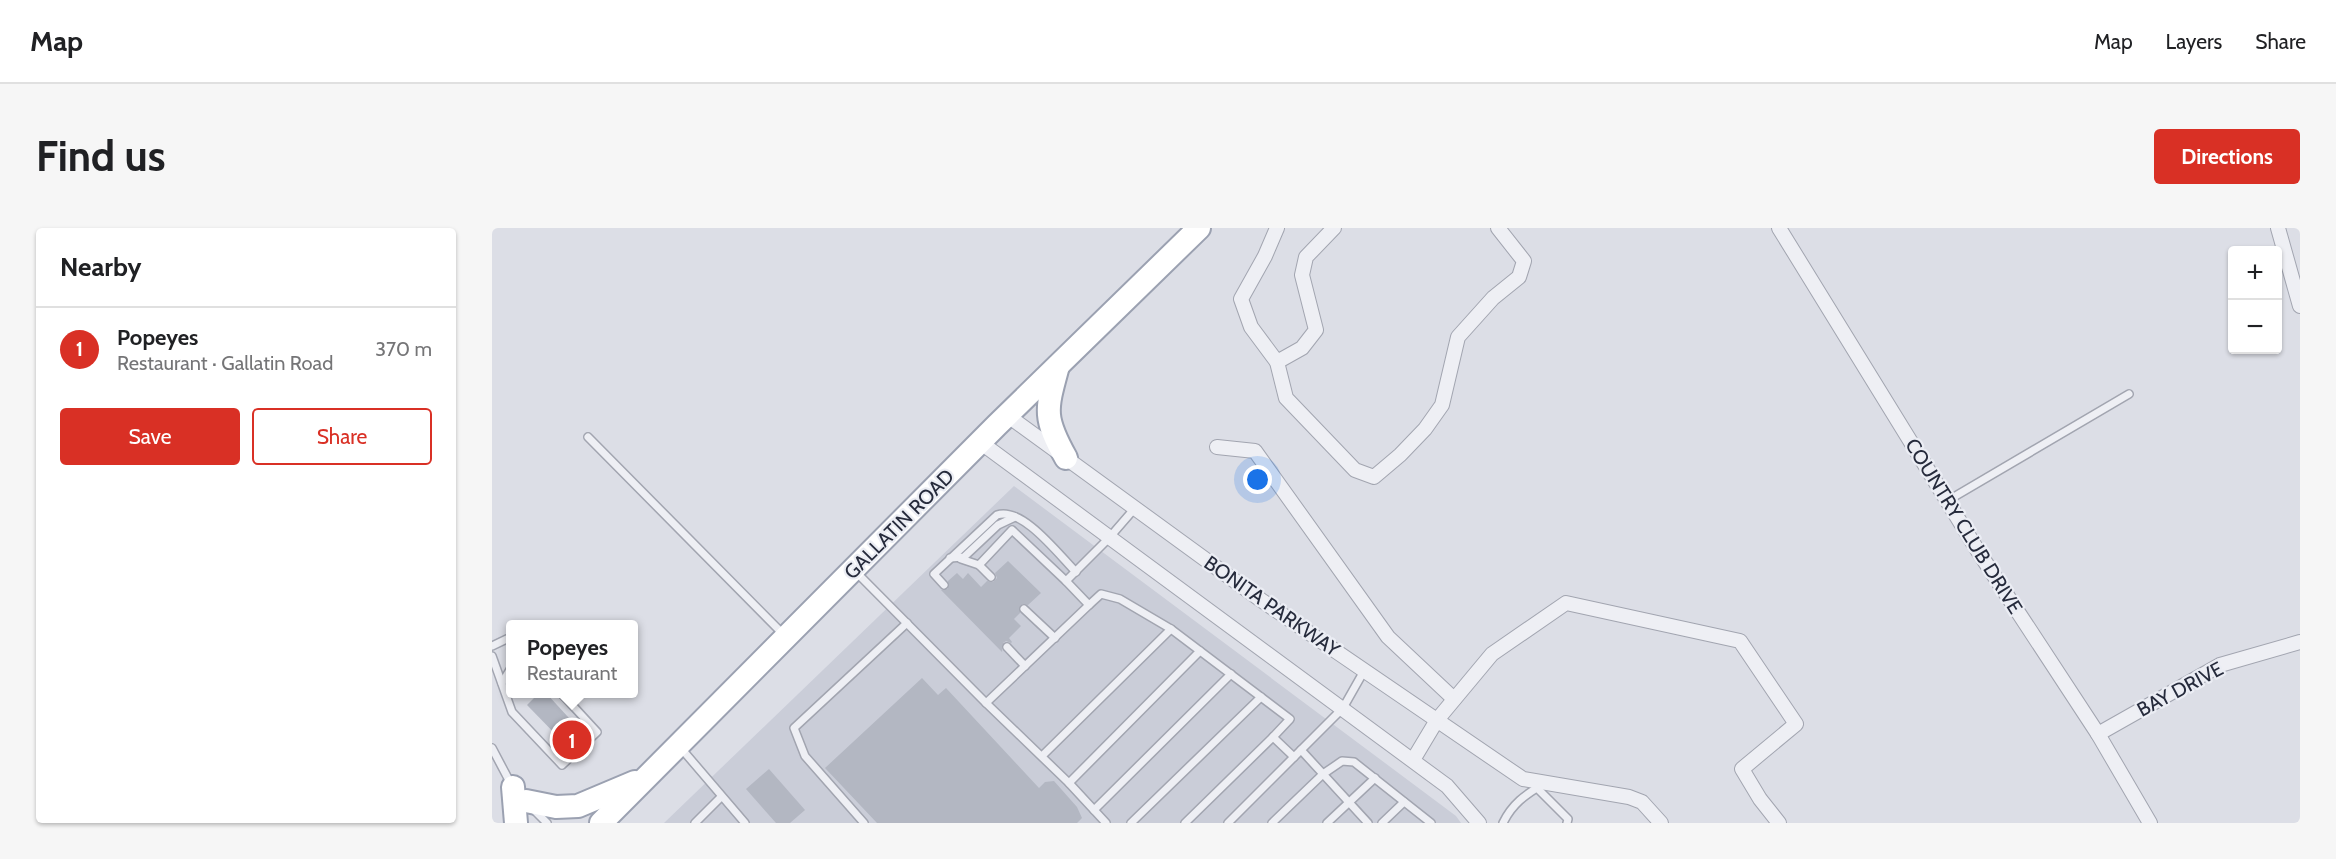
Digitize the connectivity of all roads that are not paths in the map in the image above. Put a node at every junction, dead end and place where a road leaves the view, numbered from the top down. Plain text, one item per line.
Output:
1 (1199, 228) edge
2 (1277, 228) edge
3 (1335, 228) edge
4 (1498, 228) edge
5 (1779, 228) edge
6 (2278, 228) edge
7 (2300, 306) edge
8 (1277, 362) junction
9 (1058, 366) junction
10 (2129, 394) dead end
11 (1007, 415) junction
12 (588, 437) dead end
13 (980, 442) junction
14 (1217, 447) dead end
15 (1066, 458) junction
16 (1947, 501) junction
17 (1135, 508) junction
18 (1015, 517) junction
19 (1109, 538) junction
20 (950, 558) junction
21 (960, 559) junction
22 (979, 565) junction
23 (853, 569) junction
24 (1076, 572) junction
25 (992, 577) dead end
26 (1066, 581) junction
27 (944, 585) dead end
28 (1089, 605) junction
29 (1024, 609) dead end
30 (907, 623) junction
31 (1171, 629) junction
32 (786, 637) junction
33 (1054, 638) junction
34 (506, 639) edge
35 (2300, 642) edge
36 (492, 646) edge
37 (1007, 647) dead end
38 (1200, 651) junction
39 (492, 656) edge
40 (1025, 666) junction
41 (1364, 671) junction
42 (1231, 674) junction
43 (506, 676) edge
44 (502, 683) junction
45 (506, 695) edge
46 (1261, 697) junction
47 (507, 698) edge
48 (566, 698) edge
49 (1454, 699) junction
50 (986, 703) junction
51 (1343, 708) junction
52 (1437, 720) junction
53 (2098, 734) junction
54 (1273, 737) junction
55 (678, 746) junction
56 (492, 748) edge
57 (1301, 750) junction
58 (1042, 756) junction
59 (1294, 757) junction
60 (1413, 760) junction
61 (1323, 774) junction
62 (648, 776) junction
63 (1375, 778) junction
64 (1069, 783) junction
65 (1541, 785) junction
66 (520, 794) junction
67 (721, 797) junction
68 (1349, 802) junction
69 (1404, 802) junction
70 (1094, 810) junction
71 (516, 823) edge
72 (547, 823) edge
73 (601, 823) edge
74 (695, 823) edge
75 (745, 823) edge
76 (864, 823) edge
77 (1106, 823) edge
78 (1131, 823) edge
79 (1185, 823) edge
80 (1228, 823) edge
81 (1272, 823) edge
82 (1328, 823) edge
83 (1368, 823) edge
84 (1382, 823) edge
85 (1431, 823) edge
86 (1479, 823) edge
87 (1503, 823) edge
88 (1568, 823) edge
89 (1660, 823) edge
90 (1779, 823) edge
91 (2150, 823) edge

1 - 9 main road, GALLATIN ROAD
2 - 8 street
3 - 8 street
4 - 8 street
5 - 16 street, COUNTRY CLUB DRIVE
6 - 7 street
9 - 11 main road, GALLATIN ROAD
9 - 15 main road
10 - 16 lane
11 - 13 main road, GALLATIN ROAD
11 - 15 street, BONITA PARKWAY
12 - 32 lane
13 - 19 street, BONITA PARKWAY
13 - 23 main road, GALLATIN ROAD
14 - 49 street
15 - 17 street, BONITA PARKWAY
16 - 53 street, COUNTRY CLUB DRIVE
17 - 19 lane
17 - 41 street, BONITA PARKWAY
18 - 20 lane
18 - 21 lane
18 - 24 lane
19 - 24 lane
19 - 51 street, BONITA PARKWAY
20 - 21 lane
20 - 27 lane
21 - 22 lane
22 - 25 lane
22 - 26 lane
23 - 30 lane
23 - 32 main road, GALLATIN ROAD
24 - 26 lane
26 - 28 lane
28 - 31 lane
28 - 33 lane
29 - 33 lane
30 - 50 lane
30 - 76 lane
31 - 38 lane
31 - 58 lane
32 - 55 main road, GALLATIN ROAD
33 - 40 lane
34 - 36 lane
35 - 53 street, BAY DRIVE
37 - 40 lane
38 - 42 lane
38 - 64 lane
39 - 44 lane
40 - 50 lane
41 - 51 lane
41 - 52 street, BONITA PARKWAY
42 - 46 lane
42 - 70 lane
43 - 44 lane
44 - 45 lane
46 - 54 lane
46 - 78 lane
47 - 48 lane
49 - 52 street
49 - 90 street
50 - 58 lane
51 - 57 lane
51 - 60 street, BONITA PARKWAY
52 - 60 street
52 - 65 street, BONITA PARKWAY
53 - 91 street, COUNTRY CLUB DRIVE
54 - 59 lane
54 - 79 lane
55 - 62 main road, GALLATIN ROAD
55 - 67 lane
56 - 66 lane
57 - 59 lane
57 - 61 lane
58 - 64 lane
59 - 80 lane
60 - 86 street, BONITA PARKWAY
61 - 63 lane
61 - 68 lane
61 - 81 lane
62 - 66 main road
62 - 73 main road, GALLATIN ROAD
63 - 68 lane
63 - 69 lane
64 - 70 lane
65 - 87 lane
65 - 88 lane
65 - 89 street, BONITA PARKWAY
66 - 71 main road
66 - 72 lane
67 - 74 lane
67 - 75 lane
68 - 82 lane
68 - 83 lane
69 - 84 lane
69 - 85 lane
70 - 77 lane

